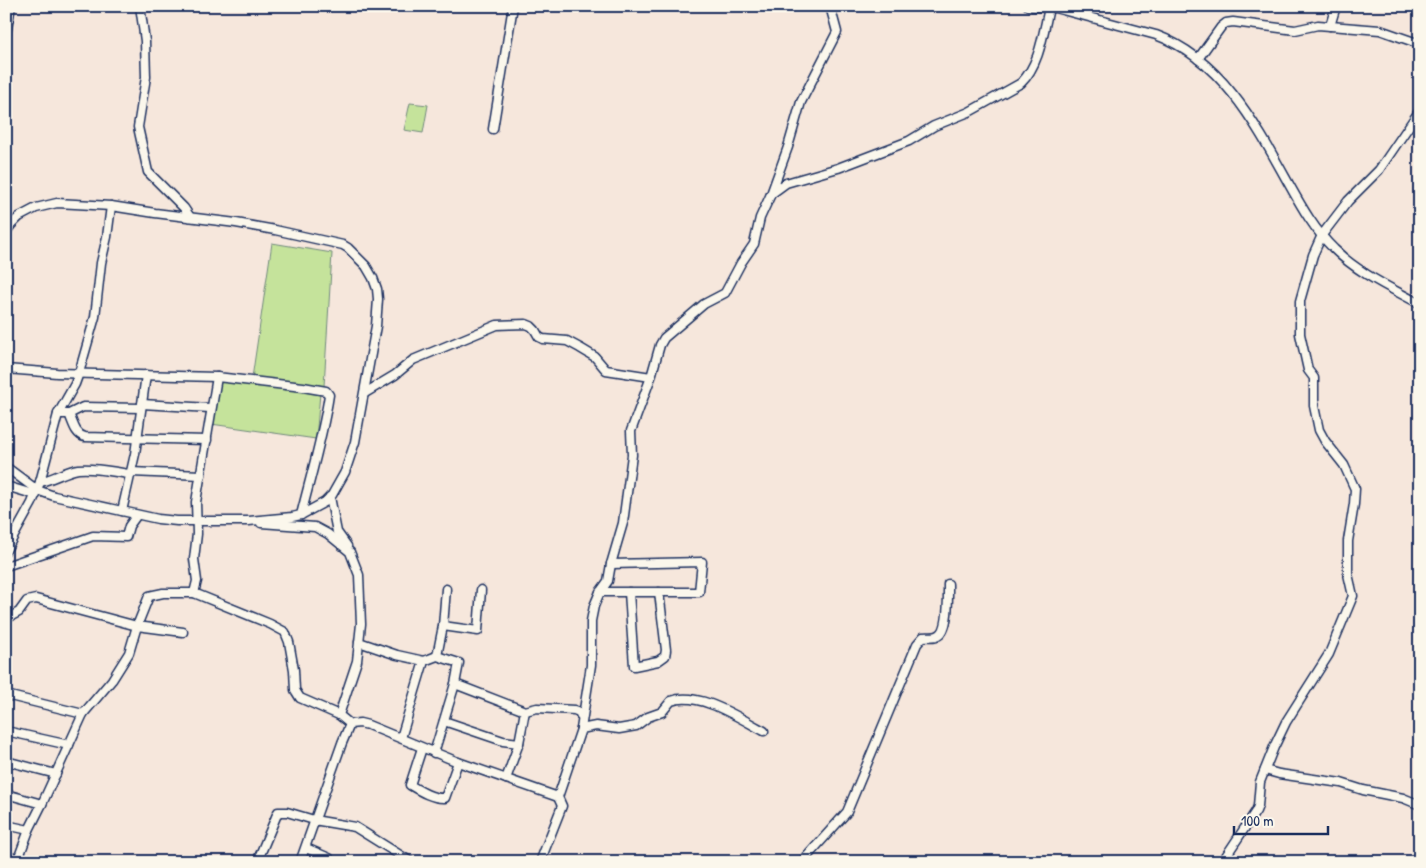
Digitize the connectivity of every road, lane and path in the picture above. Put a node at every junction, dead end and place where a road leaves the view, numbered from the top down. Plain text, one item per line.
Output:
1 (11, 6) edge
2 (140, 6) edge
3 (513, 6) edge
4 (830, 6) edge
5 (1028, 6) edge
6 (1336, 6) edge
7 (1053, 7) edge
8 (1330, 26) junction
9 (6, 34) edge
10 (1420, 44) edge
11 (1198, 59) junction
12 (1420, 110) edge
13 (493, 128) dead end
14 (771, 194) junction
15 (111, 206) junction
16 (190, 217) junction
17 (8, 228) edge
18 (1322, 235) junction
19 (1420, 304) edge
20 (6, 369) edge
21 (80, 373) junction
22 (146, 376) junction
23 (217, 377) junction
24 (651, 378) junction
25 (365, 393) junction
26 (142, 406) junction
27 (210, 408) junction
28 (58, 414) junction
29 (69, 414) junction
30 (137, 439) junction
31 (208, 440) junction
32 (6, 467) edge
33 (130, 473) junction
34 (201, 475) junction
35 (40, 482) junction
36 (6, 486) edge
37 (37, 492) junction
38 (330, 497) junction
39 (122, 511) junction
40 (137, 514) junction
41 (301, 515) junction
42 (196, 520) junction
43 (249, 521) junction
44 (6, 550) edge
45 (350, 552) junction
46 (611, 564) junction
47 (6, 566) edge
48 (948, 584) dead end
49 (446, 589) dead end
50 (481, 590) dead end
51 (600, 592) junction
52 (629, 592) junction
53 (659, 592) junction
54 (194, 593) junction
55 (6, 619) edge
56 (137, 626) junction
57 (443, 626) junction
58 (183, 632) dead end
59 (359, 642) junction
60 (437, 656) junction
61 (424, 661) junction
62 (455, 684) junction
63 (6, 695) edge
64 (525, 711) junction
65 (83, 714) junction
66 (339, 715) junction
67 (582, 718) junction
68 (444, 721) junction
69 (350, 724) junction
70 (581, 730) junction
71 (6, 731) edge
72 (764, 731) dead end
73 (401, 738) junction
74 (519, 744) junction
75 (68, 745) junction
76 (422, 748) junction
77 (434, 753) junction
78 (6, 761) edge
79 (458, 762) junction
80 (1265, 770) junction
81 (56, 774) junction
82 (506, 779) junction
83 (6, 794) edge
84 (558, 797) junction
85 (42, 804) junction
86 (1420, 805) edge
87 (314, 820) junction
88 (6, 825) edge
89 (29, 830) junction
90 (306, 848) junction
91 (6, 856) edge
92 (18, 860) edge
93 (257, 862) edge
94 (300, 862) edge
95 (328, 862) edge
96 (411, 862) edge
97 (540, 862) edge
98 (802, 862) edge
99 (1222, 862) edge

1 - 9 street
2 - 16 street
3 - 13 street
4 - 14 street
5 - 7 street
6 - 8 street
7 - 11 street
7 - 14 street
8 - 10 street
8 - 11 street
11 - 18 street
12 - 18 street
14 - 24 street
15 - 16 street
15 - 17 street
15 - 21 street
16 - 25 street
18 - 19 street
18 - 80 street
20 - 21 street
21 - 22 street
21 - 28 street
22 - 23 street
22 - 26 street
23 - 27 street
23 - 41 street
24 - 25 street
24 - 46 street
25 - 38 street
26 - 27 street
26 - 29 street
26 - 30 street
27 - 31 street
28 - 29 street
28 - 35 street
29 - 30 street
30 - 31 street
30 - 33 street
31 - 34 street
32 - 37 street
33 - 34 street
33 - 35 street
33 - 39 street
34 - 42 street
35 - 37 street
36 - 37 street
37 - 39 street
37 - 44 street
38 - 41 street
38 - 45 street
39 - 40 street
40 - 42 street
40 - 47 street
41 - 43 street
42 - 43 street
42 - 54 street
43 - 45 street
45 - 59 street
46 - 51 street
46 - 53 street
48 - 98 street
49 - 57 street
50 - 57 street
51 - 52 street
51 - 67 street
52 - 53 street
52 - 53 street
54 - 56 street
54 - 66 street
55 - 56 street
56 - 58 street
56 - 65 street
57 - 60 street
59 - 61 street
59 - 66 street
60 - 61 street
60 - 62 street
61 - 73 street
62 - 64 street
62 - 68 street
63 - 65 street
64 - 67 street
64 - 74 street
65 - 75 street
66 - 69 street
67 - 70 street
68 - 74 street
68 - 77 street
69 - 73 street
69 - 87 street
70 - 72 street
70 - 84 street
71 - 75 street
73 - 76 street
74 - 82 street
75 - 81 street
76 - 77 street
76 - 79 street
77 - 79 street
78 - 81 street
79 - 82 street
80 - 86 street
80 - 99 street
81 - 85 street
82 - 84 street
83 - 85 street
84 - 97 street
85 - 89 street
87 - 90 street
87 - 93 street
87 - 96 street
88 - 89 street
89 - 92 street
90 - 94 street
90 - 95 street
91 - 92 street

